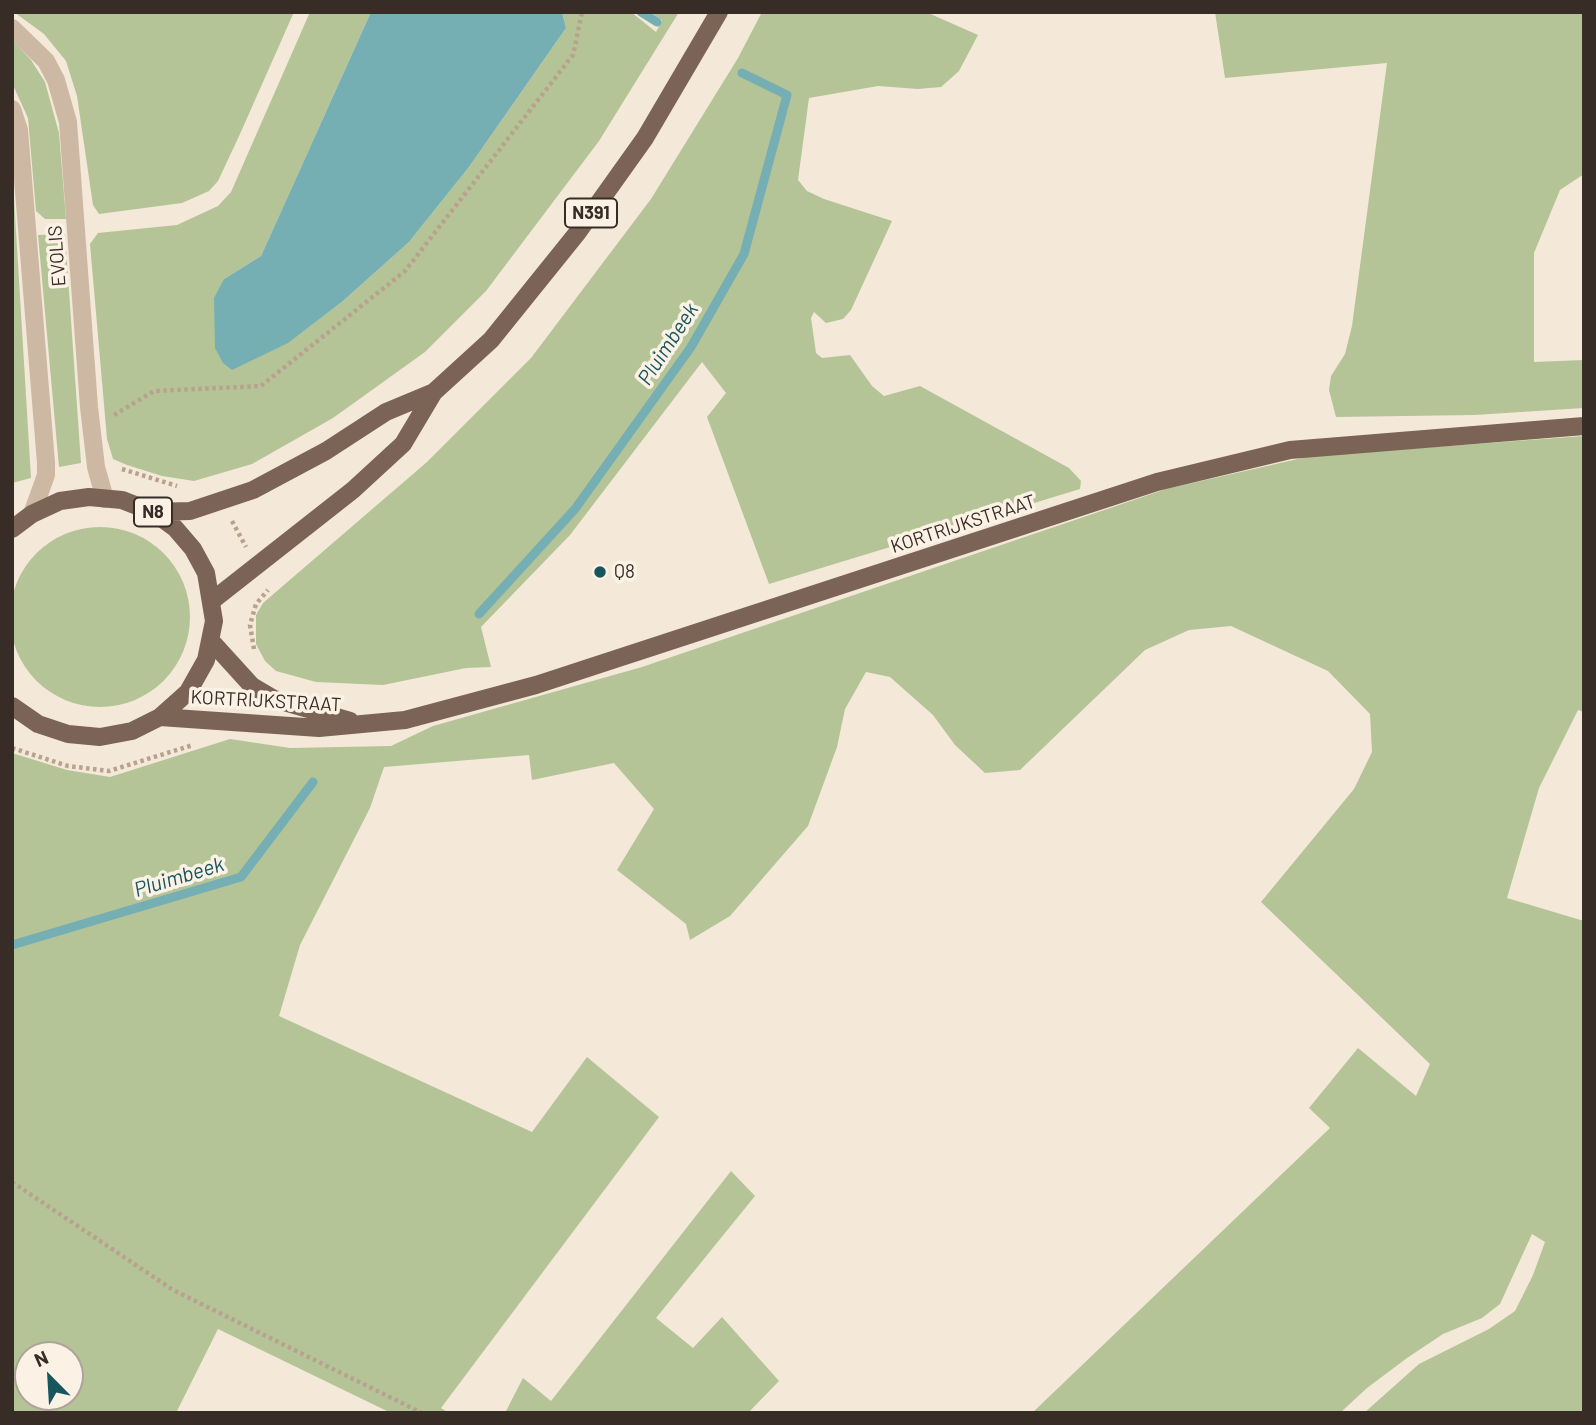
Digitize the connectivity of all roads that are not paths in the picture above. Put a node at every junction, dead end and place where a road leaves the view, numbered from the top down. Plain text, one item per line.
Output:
1 (719, 12) edge
2 (12, 27) edge
3 (12, 109) edge
4 (434, 392) junction
5 (1584, 426) edge
6 (105, 499) junction
7 (153, 512) junction
8 (32, 514) junction
9 (12, 529) edge
10 (213, 600) junction
11 (212, 642) junction
12 (12, 706) edge
13 (160, 717) junction
14 (369, 725) junction

1 - 4 main road, N391
2 - 6 street, EVOLIS
3 - 8 street, EVOLIS
4 - 7 main road, N391
4 - 10 main road, N391
5 - 14 main road, KORTRIJKSTRAAT / N8
6 - 7 main road, N8
6 - 8 main road, N8
7 - 10 main road, N8
8 - 9 main road, N8
10 - 11 main road, N8
11 - 13 main road, N8
11 - 14 main road, KORTRIJKSTRAAT / N8
12 - 13 main road, N8
13 - 14 main road, KORTRIJKSTRAAT / N8

